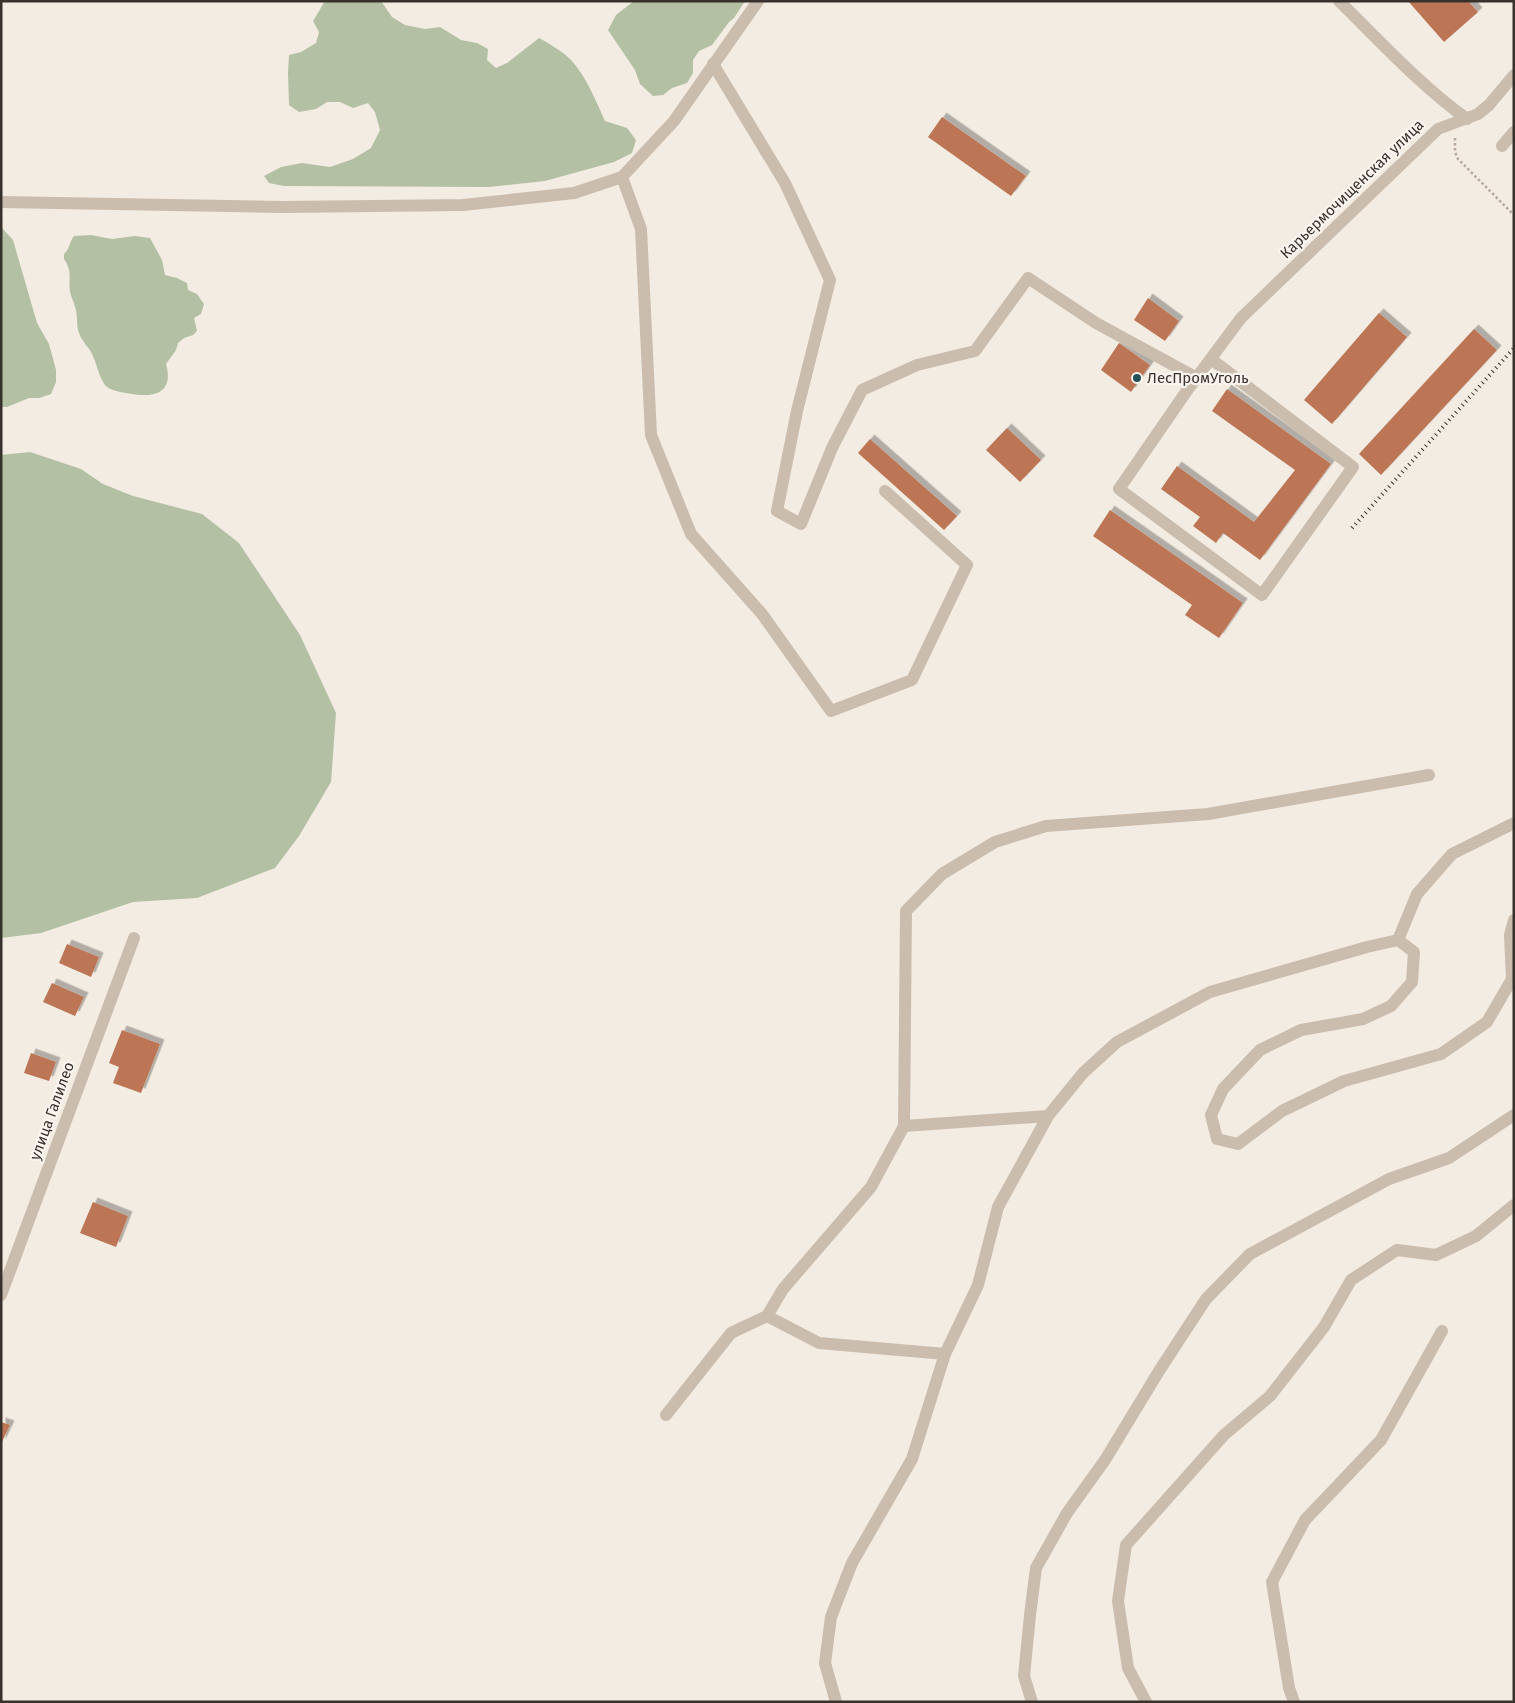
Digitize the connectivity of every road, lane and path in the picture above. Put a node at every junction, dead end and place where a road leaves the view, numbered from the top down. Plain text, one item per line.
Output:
1 (758, 1) edge
2 (1338, 1) edge
3 (713, 64) junction
4 (1514, 76) edge
5 (1467, 119) junction
6 (1514, 132) edge
7 (1502, 146) dead end
8 (622, 177) junction
9 (1, 202) edge
10 (1514, 215) edge
11 (1211, 359) junction
12 (1197, 378) junction
13 (885, 491) dead end
14 (1429, 775) dead end
15 (1514, 823) edge
16 (1514, 920) edge
17 (134, 938) dead end
18 (1398, 940) junction
19 (1514, 1115) edge
20 (1048, 1116) junction
21 (904, 1126) junction
22 (1514, 1205) edge
23 (1, 1295) edge
24 (767, 1316) junction
25 (1442, 1331) dead end
26 (945, 1354) junction
27 (666, 1415) dead end
28 (836, 1702) edge
29 (1032, 1702) edge
30 (1146, 1702) edge
31 (1294, 1702) edge

1 - 3 street
2 - 5 street
3 - 8 street
3 - 12 street
4 - 5 street, Карьермочищенская улица
5 - 10 path
5 - 11 street, Карьермочищенская улица
6 - 7 street
8 - 9 street
8 - 13 street
11 - 12 street, Карьермочищенская улица
11 - 12 street, Карьермочищенская улица
14 - 21 street
15 - 18 street
16 - 18 street
17 - 23 street, улица Галилео
18 - 20 street
19 - 29 street
20 - 21 street
20 - 26 street
21 - 24 street
22 - 30 street
24 - 26 street
24 - 27 street
25 - 31 street
26 - 28 street

